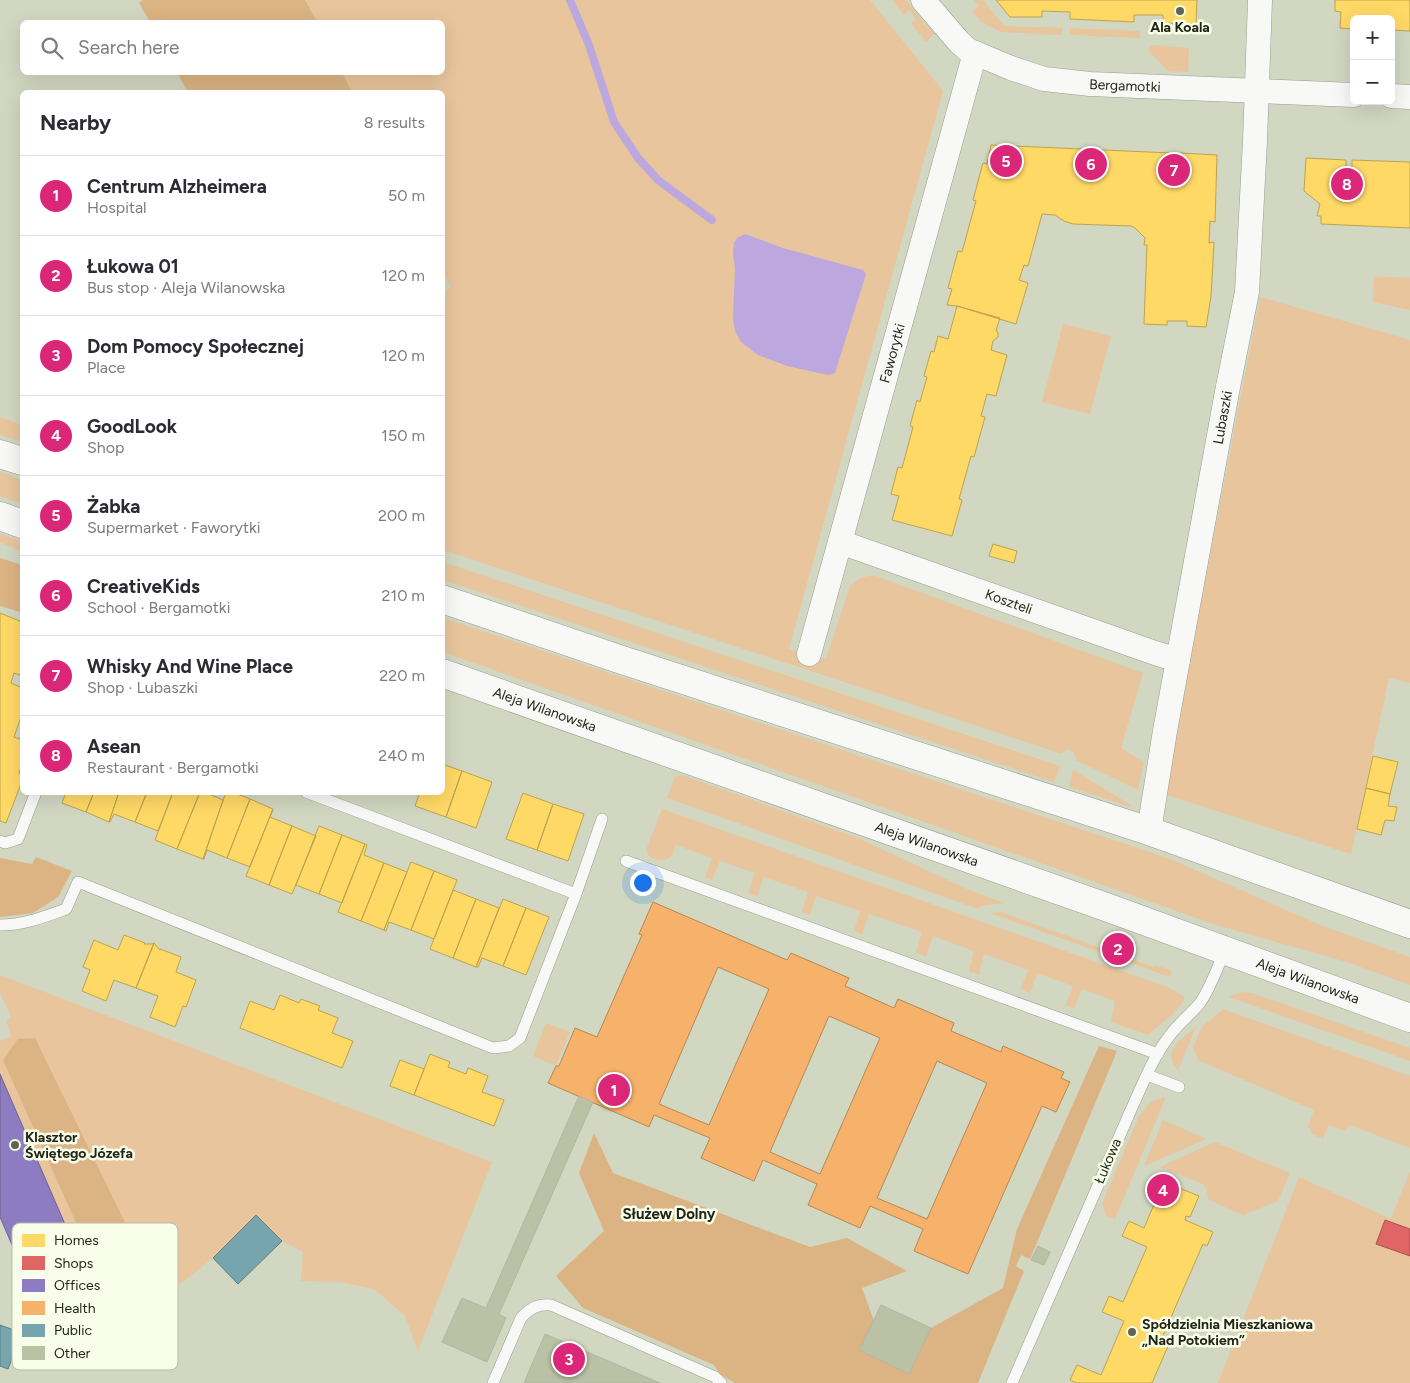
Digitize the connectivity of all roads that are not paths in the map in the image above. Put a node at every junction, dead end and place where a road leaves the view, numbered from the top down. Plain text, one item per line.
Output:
1 (923, 0) edge
2 (1260, 0) edge
3 (975, 53) junction
4 (1257, 91) junction
5 (1350, 95) edge
6 (1395, 96) edge
7 (1410, 97) edge
8 (0, 454) edge
9 (20, 460) edge
10 (0, 516) edge
11 (20, 523) edge
12 (840, 542) junction
13 (445, 599) edge
14 (809, 654) dead end
15 (1178, 660) junction
16 (445, 673) edge
17 (35, 795) edge
18 (314, 795) edge
19 (602, 819) dead end
20 (1149, 831) junction
21 (0, 841) edge
22 (626, 861) dead end
23 (576, 894) junction
24 (1410, 924) edge
25 (0, 925) edge
26 (1225, 951) junction
27 (1410, 1018) edge
28 (1158, 1054) junction
29 (1147, 1075) junction
30 (1179, 1087) dead end
31 (493, 1383) edge
32 (721, 1383) edge
33 (1012, 1383) edge

1 - 3 street, Bergamotki
2 - 4 street, Lubaszki
3 - 4 street, Bergamotki
3 - 12 street, Faworytki
4 - 5 street, Bergamotki
4 - 15 street, Lubaszki
6 - 7 street
8 - 9 main road
10 - 11 main road
12 - 14 street, Faworytki
12 - 15 street, Koszteli
13 - 20 main road
15 - 20 street, Lubaszki
16 - 26 main road, Aleja Wilanowska
17 - 21 lane
18 - 23 lane
19 - 23 lane
20 - 24 main road
22 - 28 lane
23 - 25 lane
26 - 27 main road, Aleja Wilanowska
26 - 28 lane, Łukowa
28 - 29 lane, Łukowa
29 - 30 lane
29 - 33 lane, Łukowa
31 - 32 lane

